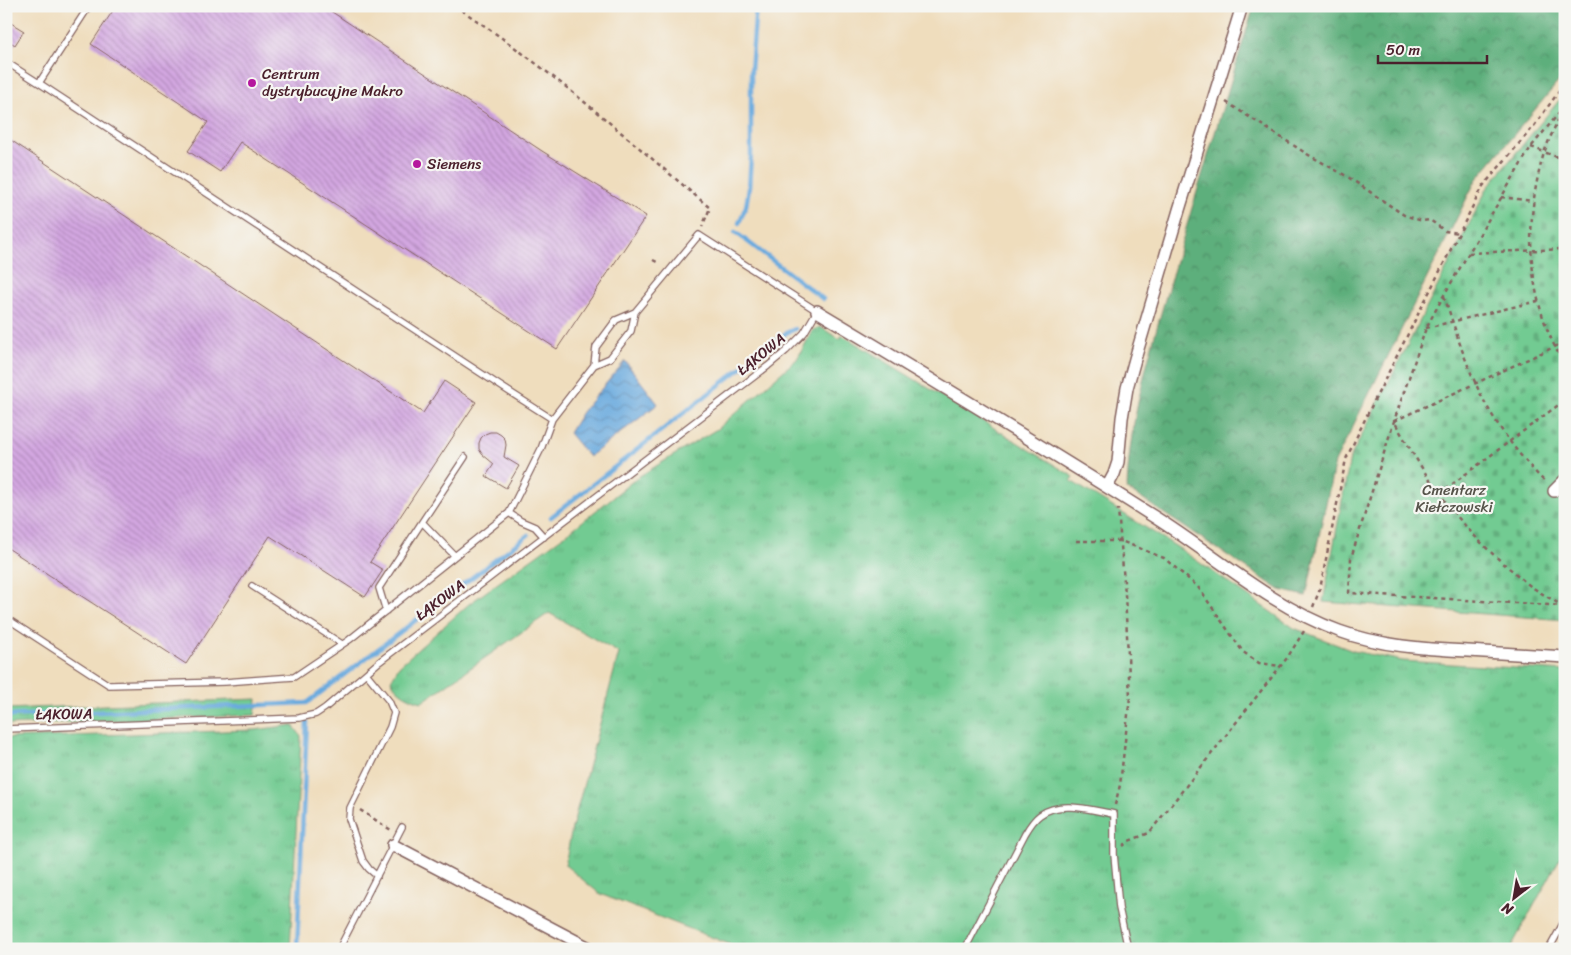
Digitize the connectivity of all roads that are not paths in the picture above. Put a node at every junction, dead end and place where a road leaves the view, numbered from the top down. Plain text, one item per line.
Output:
1 (89, 6) edge
2 (1242, 6) edge
3 (6, 62) edge
4 (39, 83) junction
5 (817, 311) junction
6 (635, 312) junction
7 (594, 365) junction
8 (552, 419) junction
9 (465, 457) dead end
10 (1565, 480) edge
11 (1107, 487) junction
12 (1554, 491) road end
13 (509, 513) junction
14 (422, 522) junction
15 (544, 536) junction
16 (455, 556) junction
17 (252, 586) dead end
18 (386, 611) junction
19 (6, 618) edge
20 (342, 644) junction
21 (1565, 657) edge
22 (366, 673) junction
23 (6, 728) edge
24 (402, 826) dead end
25 (395, 840) junction
26 (377, 876) junction
27 (1565, 920) edge
28 (589, 948) edge
29 (339, 949) edge
30 (964, 949) edge
31 (1128, 949) edge
32 (1549, 949) edge

1 - 4 lane
2 - 11 street
3 - 4 lane
4 - 8 lane
5 - 6 lane
5 - 11 street
5 - 15 lane, ŁĄKOWA
6 - 7 lane
6 - 7 lane
7 - 8 lane
8 - 13 lane
9 - 14 lane
10 - 12 street
11 - 21 street
13 - 15 lane
13 - 16 lane
14 - 16 lane
14 - 18 lane
15 - 22 lane, ŁĄKOWA
16 - 18 lane
17 - 20 lane
18 - 20 lane
19 - 20 lane
22 - 23 lane, ŁĄKOWA
22 - 26 lane
24 - 25 lane
25 - 26 lane
25 - 28 street
26 - 29 lane
27 - 32 lane
30 - 31 lane

